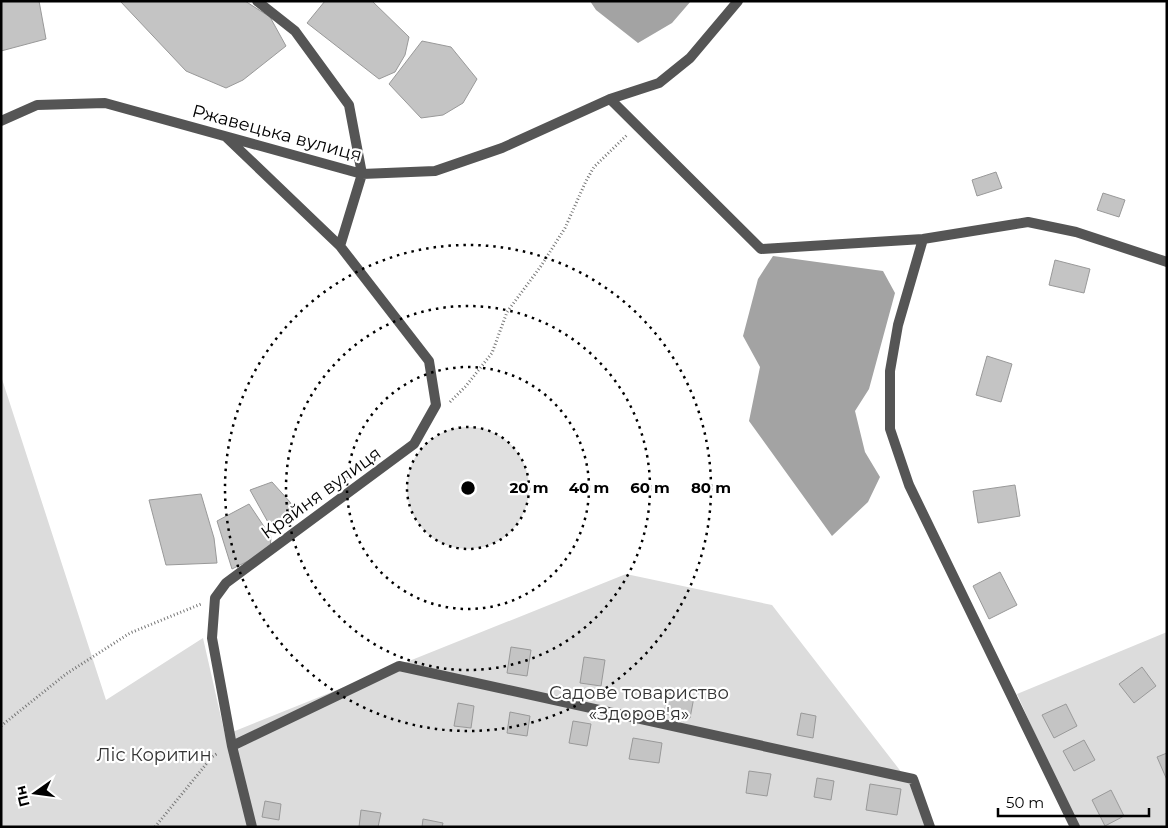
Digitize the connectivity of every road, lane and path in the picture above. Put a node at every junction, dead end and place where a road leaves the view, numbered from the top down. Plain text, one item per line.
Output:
1 (257, 1) edge
2 (738, 1) edge
3 (610, 99) junction
4 (1, 121) edge
5 (637, 126) junction
6 (226, 137) junction
7 (362, 174) junction
8 (923, 239) junction
9 (340, 246) junction
10 (1167, 262) edge
11 (436, 406) junction
12 (215, 598) junction
13 (1, 726) edge
14 (232, 746) junction
15 (155, 827) edge
16 (252, 827) edge
17 (930, 827) edge
18 (1075, 827) edge

1 - 7 street
2 - 3 street, Ржавецька вулиця
3 - 5 street
3 - 7 street, Ржавецька вулиця
4 - 6 street, Ржавецька вулиця
5 - 8 street
5 - 11 path
6 - 7 street, Ржавецька вулиця
6 - 9 street
7 - 9 street
8 - 10 street
8 - 18 street
9 - 11 street
11 - 12 street, Крайня вулиця
12 - 13 path
12 - 14 street
14 - 15 path
14 - 16 street
14 - 17 street

